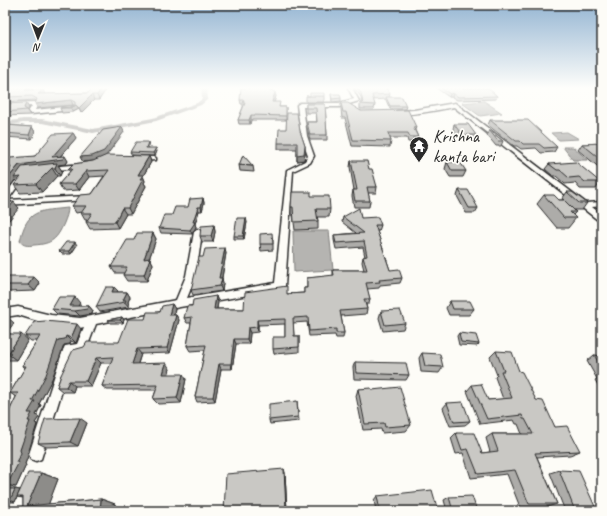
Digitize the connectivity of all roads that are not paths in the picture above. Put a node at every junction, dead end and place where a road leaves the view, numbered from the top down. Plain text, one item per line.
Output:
1 (301, 112) edge
2 (412, 112) edge
3 (464, 112) edge
4 (391, 113) edge
5 (133, 159) edge
6 (154, 159) dead end
7 (89, 165) edge
8 (40, 169) edge
9 (25, 172) edge
10 (88, 198) edge
11 (5, 200) edge
12 (5, 203) edge
13 (602, 204) edge
14 (587, 206) junction
15 (602, 219) edge
16 (198, 232) dead end
17 (180, 303) junction
18 (5, 313) edge
19 (92, 321) junction
20 (36, 454) dead end

1 - 17 street
2 - 4 street
3 - 14 street
5 - 6 street
7 - 8 street
9 - 11 street
10 - 12 street
13 - 14 street
14 - 15 street
16 - 17 street
17 - 19 street
18 - 19 street
19 - 20 street

